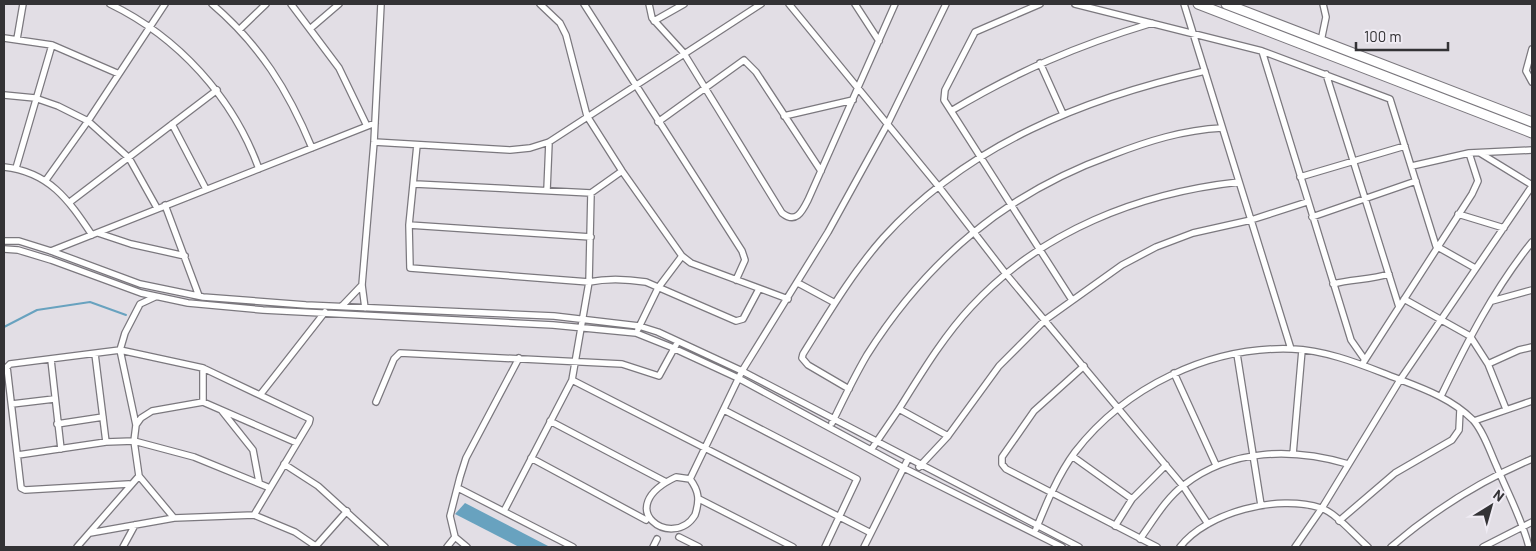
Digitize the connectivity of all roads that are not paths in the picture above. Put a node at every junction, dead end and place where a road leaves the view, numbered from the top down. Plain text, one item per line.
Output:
1 (23, 4) edge
2 (110, 4) edge
3 (165, 4) edge
4 (212, 4) edge
5 (266, 4) edge
6 (291, 4) edge
7 (339, 4) edge
8 (381, 4) edge
9 (540, 4) edge
10 (584, 4) edge
11 (649, 4) edge
12 (684, 4) edge
13 (761, 4) edge
14 (789, 4) edge
15 (855, 4) edge
16 (895, 4) edge
17 (946, 4) edge
18 (1040, 4) edge
19 (1075, 4) edge
20 (1184, 4) edge
21 (1198, 4) edge
22 (1226, 4) edge
23 (1323, 4) edge
24 (654, 22) junction
25 (1152, 23) junction
26 (150, 26) junction
27 (311, 28) junction
28 (240, 29) junction
29 (1192, 34) junction
30 (4, 38) edge
31 (17, 39) junction
32 (879, 41) junction
33 (1321, 41) junction
34 (52, 45) junction
35 (1532, 49) edge
36 (1262, 51) junction
37 (683, 52) junction
38 (1040, 63) junction
39 (1205, 71) junction
40 (119, 74) junction
41 (1326, 74) junction
42 (1532, 82) edge
43 (635, 84) junction
44 (705, 88) junction
45 (216, 90) junction
46 (858, 90) junction
47 (4, 95) edge
48 (35, 98) junction
49 (853, 100) junction
50 (950, 111) junction
51 (1063, 114) junction
52 (587, 116) junction
53 (784, 116) junction
54 (88, 121) junction
55 (658, 122) junction
56 (1532, 122) edge
57 (375, 123) junction
58 (172, 124) junction
59 (367, 126) junction
60 (887, 126) junction
61 (1222, 128) junction
62 (1532, 133) edge
63 (374, 142) junction
64 (549, 142) junction
65 (417, 146) junction
66 (1405, 146) junction
67 (312, 148) junction
68 (1532, 150) edge
69 (1469, 152) junction
70 (1480, 153) junction
71 (129, 158) junction
72 (981, 158) junction
73 (1353, 160) junction
74 (1412, 166) junction
75 (4, 167) edge
76 (16, 168) junction
77 (259, 169) junction
78 (622, 171) junction
79 (821, 171) junction
80 (1300, 177) junction
81 (46, 180) junction
82 (1416, 181) junction
83 (1239, 182) junction
84 (414, 184) junction
85 (1532, 186) edge
86 (938, 187) junction
87 (206, 189) junction
88 (547, 190) junction
89 (591, 193) junction
90 (1365, 197) junction
91 (70, 202) junction
92 (1307, 202) junction
93 (1012, 204) junction
94 (166, 205) junction
95 (157, 208) junction
96 (1458, 214) junction
97 (1312, 217) junction
98 (1251, 220) junction
99 (409, 225) junction
100 (1504, 228) junction
101 (973, 231) junction
102 (95, 234) junction
103 (590, 237) junction
104 (4, 241) edge
105 (1436, 246) junction
106 (1531, 246) edge
107 (4, 249) edge
108 (1039, 249) junction
109 (51, 251) junction
110 (185, 256) junction
111 (682, 256) junction
112 (43, 258) junction
113 (1475, 268) junction
114 (1006, 274) junction
115 (1389, 274) junction
116 (736, 280) junction
117 (589, 282) junction
118 (798, 283) junction
119 (1333, 284) junction
120 (362, 285) junction
121 (658, 288) junction
122 (759, 288) junction
123 (1532, 290) edge
124 (173, 291) junction
125 (156, 296) junction
126 (199, 296) junction
127 (213, 298) junction
128 (171, 299) junction
129 (788, 299) junction
130 (1404, 299) junction
131 (1072, 300) junction
132 (1492, 300) junction
133 (261, 302) junction
134 (835, 303) junction
135 (214, 306) junction
136 (342, 306) junction
137 (1399, 306) junction
138 (365, 307) junction
139 (306, 308) junction
140 (410, 309) junction
141 (261, 310) junction
142 (325, 312) junction
143 (462, 312) junction
144 (365, 314) junction
145 (509, 314) junction
146 (411, 316) junction
147 (1441, 318) junction
148 (462, 319) junction
149 (584, 319) junction
150 (1045, 320) junction
151 (509, 322) junction
152 (639, 326) junction
153 (582, 327) junction
154 (636, 334) junction
155 (1470, 336) junction
156 (678, 341) junction
157 (1532, 347) edge
158 (675, 348) junction
159 (1291, 349) junction
160 (120, 350) junction
161 (1302, 350) junction
162 (95, 354) junction
163 (1237, 354) junction
164 (519, 358) junction
165 (51, 360) junction
166 (575, 361) junction
167 (1363, 362) junction
168 (1488, 364) junction
169 (1084, 366) junction
170 (203, 368) junction
171 (742, 371) junction
172 (1174, 374) junction
173 (738, 378) junction
174 (572, 380) junction
175 (1400, 380) junction
176 (849, 389) junction
177 (260, 395) junction
178 (1441, 396) junction
179 (790, 397) junction
180 (54, 400) junction
181 (1532, 401) edge
182 (203, 402) junction
183 (376, 402) dead end
184 (12, 404) junction
185 (786, 404) junction
186 (220, 408) junction
187 (1118, 408) junction
188 (899, 409) junction
189 (1506, 409) junction
190 (724, 410) junction
191 (1460, 410) junction
192 (103, 418) junction
193 (834, 420) junction
194 (550, 421) junction
195 (1474, 421) junction
196 (57, 424) junction
197 (136, 425) junction
198 (830, 428) junction
199 (948, 436) junction
200 (134, 441) junction
201 (106, 442) junction
202 (876, 442) junction
203 (298, 443) junction
204 (705, 448) junction
205 (61, 449) junction
206 (871, 450) junction
207 (1293, 454) junction
208 (18, 455) junction
209 (1254, 455) junction
210 (1072, 456) junction
211 (531, 458) junction
212 (908, 459) junction
213 (1532, 459) edge
214 (284, 464) junction
215 (1348, 464) junction
216 (920, 465) junction
217 (1166, 465) junction
218 (1216, 466) junction
219 (904, 468) junction
220 (913, 472) junction
221 (1499, 473) junction
222 (139, 476) junction
223 (690, 479) junction
224 (259, 482) junction
225 (666, 482) junction
226 (130, 484) junction
227 (1183, 486) junction
228 (270, 488) junction
229 (458, 488) junction
230 (974, 493) junction
231 (1051, 494) junction
232 (700, 499) junction
233 (1132, 499) junction
234 (970, 501) junction
235 (1261, 505) junction
236 (1322, 508) junction
237 (504, 511) junction
238 (1009, 511) junction
239 (347, 512) junction
240 (254, 515) junction
241 (174, 518) junction
242 (840, 518) junction
243 (1005, 519) junction
244 (646, 520) junction
245 (1339, 521) junction
246 (1532, 522) edge
247 (1208, 524) junction
248 (135, 525) junction
249 (1524, 525) junction
250 (1037, 526) junction
251 (1115, 526) junction
252 (648, 528) dead end
253 (90, 533) junction
254 (1034, 533) junction
255 (871, 534) junction
256 (455, 537) junction
257 (657, 538) dead end
258 (679, 538) junction
259 (1140, 539) junction
260 (671, 541) dead end
261 (77, 547) edge
262 (123, 547) edge
263 (316, 547) edge
264 (385, 547) edge
265 (447, 547) edge
266 (467, 547) edge
267 (573, 547) edge
268 (653, 547) edge
269 (699, 547) edge
270 (793, 547) edge
271 (825, 547) edge
272 (864, 547) edge
273 (1061, 547) edge
274 (1080, 547) edge
275 (1156, 547) edge
276 (1180, 547) edge
277 (1295, 547) edge
278 (1368, 547) edge
279 (1391, 547) edge
280 (1483, 547) edge
281 (1529, 547) edge

1 - 31 street
2 - 26 street
3 - 26 street
4 - 28 street
5 - 28 street
6 - 27 street
7 - 27 street
8 - 57 street
9 - 52 street
10 - 43 street
11 - 24 street
12 - 24 street
13 - 37 street
14 - 46 street
15 - 32 street
16 - 32 street
17 - 60 street
18 - 50 street
19 - 25 street
20 - 29 street
21 - 62 main road
22 - 33 main road
23 - 33 street
24 - 37 street
25 - 29 street
25 - 38 street
26 - 40 street
26 - 45 street
27 - 59 street
28 - 67 street
29 - 36 street
29 - 39 street
30 - 31 street
31 - 34 street
32 - 46 street
33 - 56 main road
34 - 40 street
34 - 48 street
35 - 42 street
36 - 41 street
36 - 80 street
37 - 43 street
37 - 44 street
38 - 50 street
38 - 51 street
39 - 51 street
39 - 61 street
40 - 54 street
41 - 66 street
41 - 73 street
43 - 52 street
43 - 55 street
44 - 53 street
44 - 55 street
44 - 79 street
45 - 58 street
45 - 77 street
46 - 49 street
46 - 60 street
47 - 48 street
48 - 54 street
48 - 76 street
49 - 53 street
49 - 79 street
50 - 72 street
51 - 72 street
52 - 64 street
52 - 78 street
53 - 79 street
54 - 71 street
54 - 81 street
55 - 116 street
57 - 59 street
57 - 63 street
58 - 71 street
58 - 87 street
59 - 67 street
60 - 86 street
60 - 118 street
61 - 83 street
61 - 93 street
63 - 65 street
63 - 120 street
64 - 65 street
64 - 88 street
65 - 84 street
66 - 73 street
66 - 74 street
67 - 77 street
68 - 70 street
69 - 70 street
69 - 74 street
69 - 96 street
70 - 85 street
71 - 91 street
71 - 95 street
72 - 86 street
72 - 93 street
73 - 80 street
73 - 90 street
74 - 82 street
75 - 76 street
76 - 81 street
77 - 87 street
78 - 89 street
78 - 111 street
80 - 92 street
81 - 91 street
82 - 90 street
82 - 105 street
83 - 98 street
83 - 108 street
84 - 88 street
84 - 99 street
85 - 100 street
86 - 101 street
86 - 134 street
87 - 94 street
88 - 89 street
89 - 103 street
90 - 97 street
90 - 115 street
91 - 102 street
92 - 97 street
92 - 98 street
93 - 101 street
93 - 108 street
94 - 95 street
94 - 110 street
95 - 102 street
96 - 100 street
96 - 105 street
97 - 119 street
98 - 131 street
98 - 159 street
99 - 103 street
99 - 117 street
100 - 113 street
101 - 114 street
101 - 176 street
102 - 109 street
102 - 110 street
103 - 117 street
104 - 109 street
105 - 113 street
105 - 130 street
106 - 132 street
107 - 112 street
108 - 114 street
108 - 131 street
109 - 112 street
109 - 124 street
110 - 126 street
111 - 116 street
111 - 121 street
112 - 125 street
113 - 147 street
114 - 150 street
114 - 188 street
115 - 119 street
115 - 137 street
116 - 122 street
117 - 121 street
117 - 149 street
118 - 129 street
118 - 134 street
119 - 167 street
120 - 136 street
120 - 138 street
121 - 122 street
121 - 152 street
122 - 129 street
123 - 132 street
124 - 126 street
124 - 128 street
125 - 128 street
125 - 160 street
126 - 127 street
127 - 133 street
127 - 135 street
128 - 135 street
129 - 171 street
130 - 137 street
130 - 147 street
131 - 150 street
132 - 155 street
133 - 139 street
133 - 141 street
134 - 176 street
135 - 141 street
136 - 138 street
136 - 139 street
137 - 167 street
138 - 140 street
138 - 144 street
139 - 141 street
139 - 142 street
140 - 143 street
140 - 146 street
142 - 144 street
142 - 177 street
143 - 145 street
143 - 148 street
144 - 146 street
145 - 149 street
145 - 151 street
146 - 148 street
147 - 155 street
147 - 175 street
148 - 151 street
149 - 152 street
149 - 153 street
150 - 169 street
150 - 199 street
151 - 153 street
152 - 154 street
152 - 156 street
153 - 154 street
153 - 166 street
154 - 158 street
155 - 168 street
155 - 178 street
156 - 158 street
156 - 171 street
157 - 168 street
158 - 166 street
158 - 173 street
159 - 161 street
159 - 163 street
160 - 162 street
160 - 170 street
160 - 197 street
161 - 167 street
161 - 207 street
162 - 165 street
162 - 192 street
163 - 172 street
163 - 209 street
164 - 166 street
164 - 183 street
164 - 229 street
165 - 180 street
165 - 184 street
166 - 174 street
167 - 175 street
168 - 189 street
169 - 187 street
169 - 231 street
170 - 177 street
170 - 182 street
171 - 173 street
171 - 179 street
172 - 187 street
172 - 218 street
173 - 185 street
173 - 190 street
174 - 194 street
174 - 204 street
175 - 178 street
175 - 215 street
176 - 193 street
177 - 203 street
178 - 191 street
179 - 185 street
179 - 193 street
180 - 184 street
180 - 196 street
181 - 189 street
182 - 186 street
182 - 197 street
184 - 208 street
185 - 198 street
186 - 203 street
186 - 224 street
187 - 210 street
187 - 217 street
188 - 199 street
188 - 202 street
189 - 195 street
190 - 204 street
190 - 242 street
191 - 195 street
191 - 245 street
192 - 196 street
192 - 201 street
193 - 198 street
193 - 202 street
194 - 211 street
194 - 225 street
195 - 221 street
196 - 205 street
197 - 200 street
198 - 206 street
199 - 216 street
200 - 201 street
200 - 222 street
200 - 224 street
201 - 205 street
202 - 206 street
202 - 212 street
203 - 214 street
204 - 223 street
204 - 242 street
205 - 208 street
206 - 219 street
207 - 209 street
207 - 215 street
208 - 226 street
209 - 218 street
209 - 235 street
210 - 231 street
210 - 233 street
211 - 237 street
211 - 244 street
212 - 216 street
212 - 219 street
213 - 221 street
214 - 228 street
214 - 239 street
215 - 236 street
216 - 220 street
216 - 230 street
217 - 227 street
217 - 233 street
218 - 227 street
219 - 220 street
219 - 255 street
220 - 234 street
221 - 249 street
221 - 279 street
222 - 226 street
222 - 241 street
223 - 225 street
223 - 232 street
224 - 228 street
225 - 244 street
226 - 253 street
227 - 247 street
227 - 259 street
228 - 240 street
229 - 237 street
229 - 256 street
230 - 234 street
230 - 238 street
231 - 250 street
231 - 251 street
232 - 258 street
232 - 270 street
233 - 251 street
234 - 243 street
235 - 236 street
235 - 247 street
236 - 245 street
236 - 277 street
237 - 267 street
238 - 243 street
238 - 250 street
239 - 263 street
239 - 264 street
240 - 241 street
240 - 263 street
241 - 248 street
242 - 255 street
242 - 271 street
243 - 254 street
244 - 252 street
245 - 278 street
246 - 249 street
247 - 276 street
248 - 253 street
248 - 262 street
249 - 280 street
249 - 281 street
250 - 254 street
250 - 274 street
251 - 259 street
253 - 261 street
254 - 273 street
255 - 272 street
256 - 265 street
256 - 266 street
257 - 268 street
258 - 260 street
258 - 269 street
259 - 275 street

